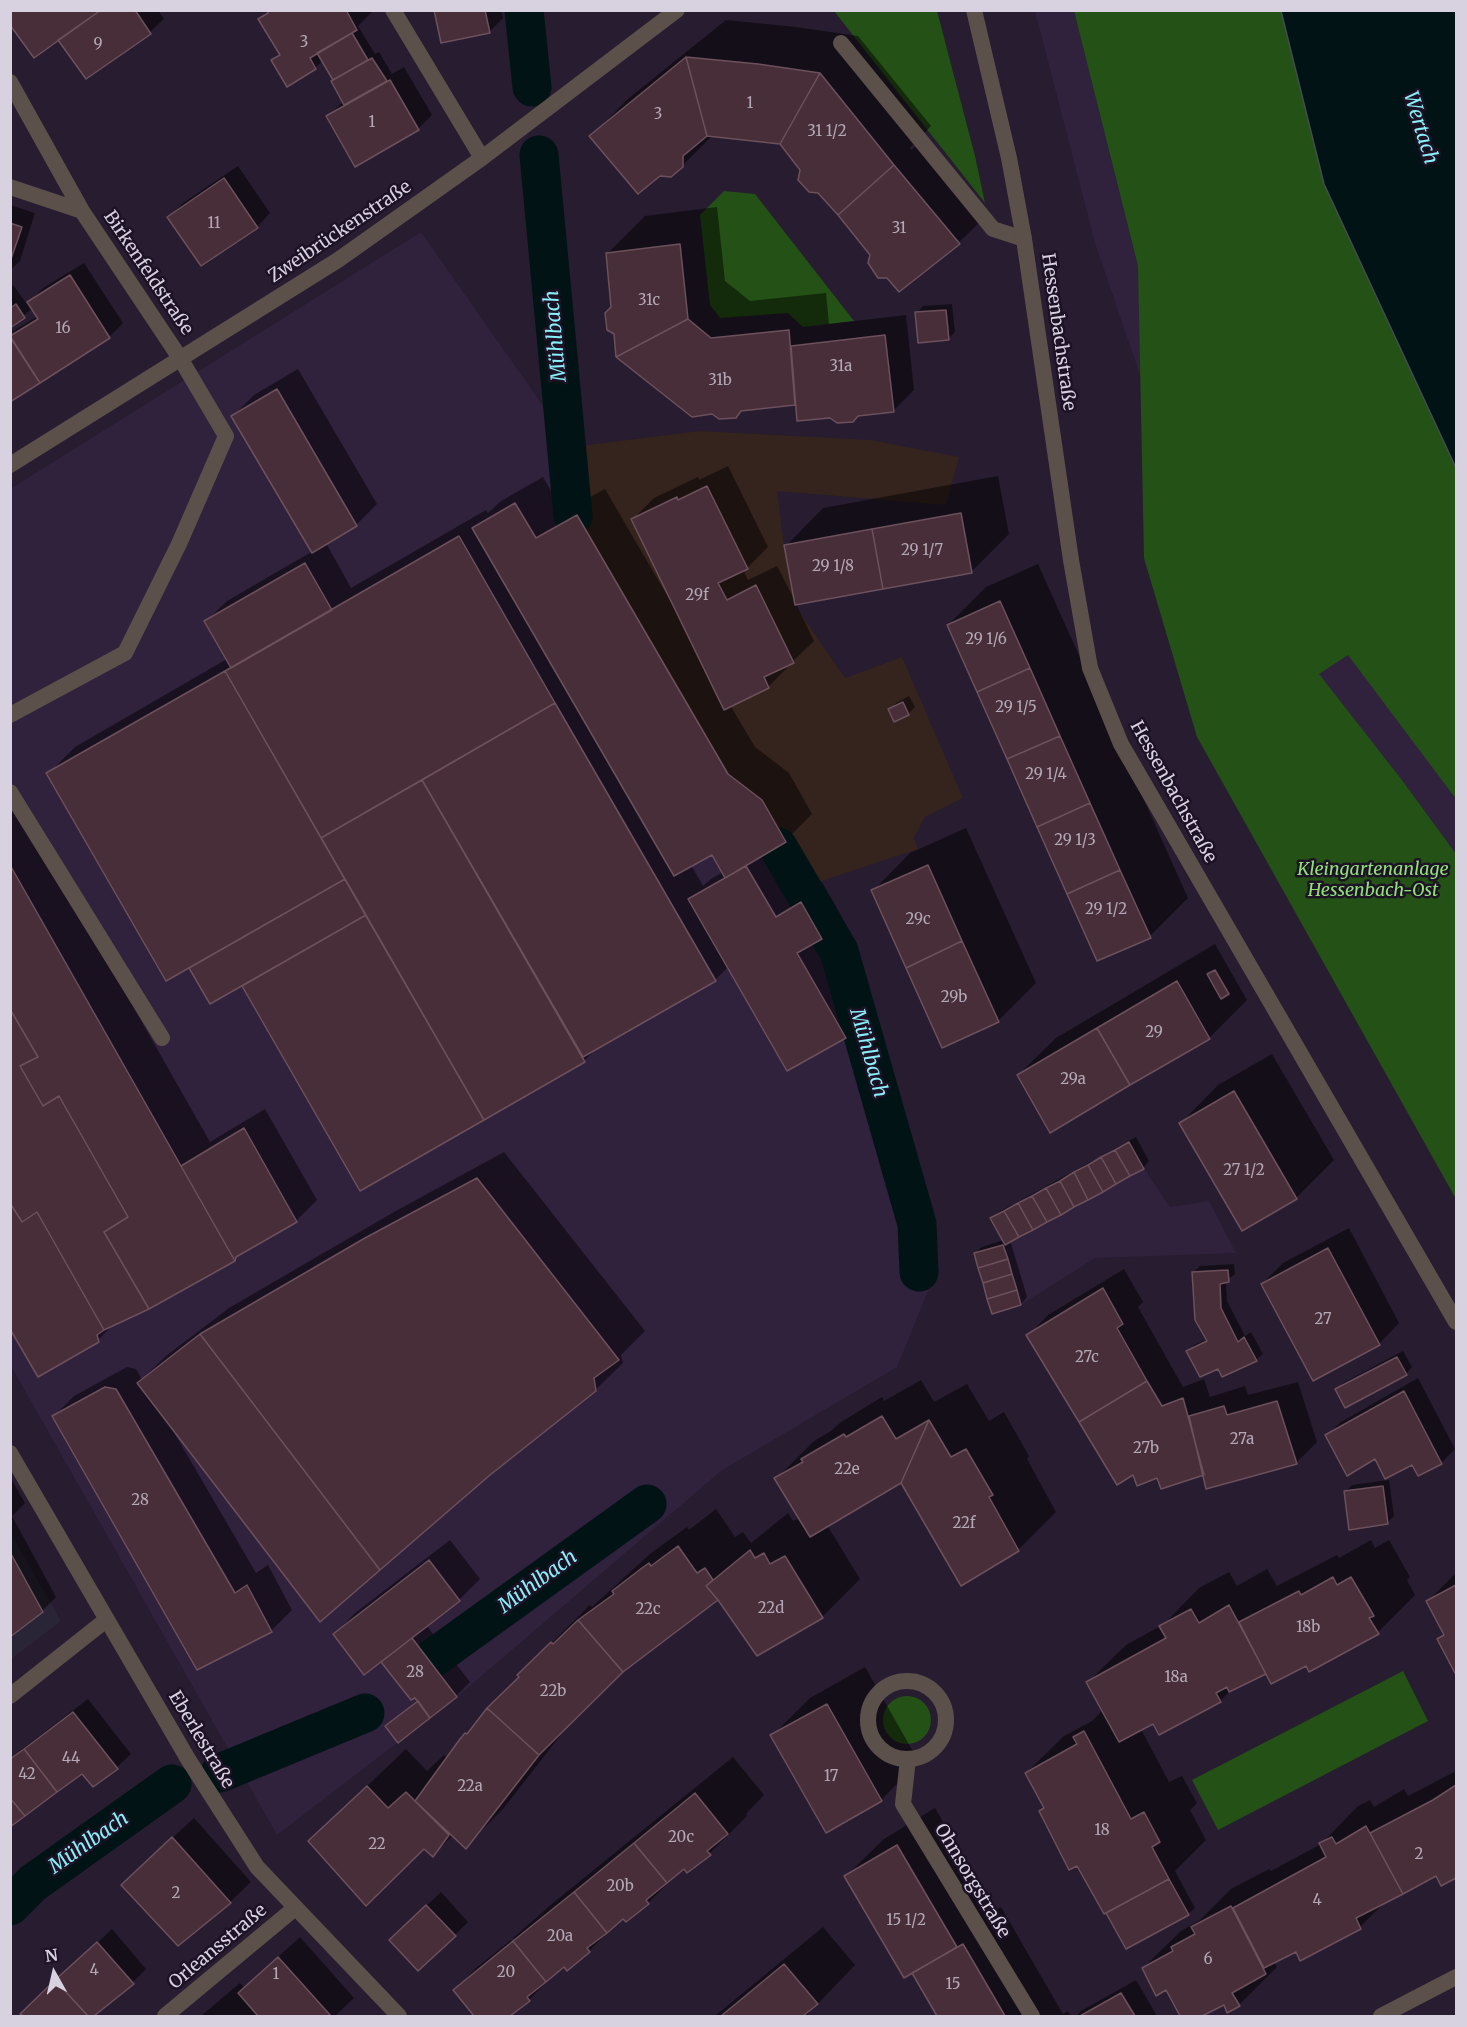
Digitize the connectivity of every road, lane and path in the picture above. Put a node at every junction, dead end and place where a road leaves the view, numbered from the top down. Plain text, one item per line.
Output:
1 (393, 10) edge
2 (677, 10) edge
3 (974, 10) edge
4 (841, 43) dead end
5 (10, 82) edge
6 (482, 158) junction
7 (10, 187) edge
8 (82, 211) junction
9 (1024, 239) junction
10 (180, 357) junction
11 (10, 465) edge
12 (10, 716) edge
13 (10, 792) edge
14 (162, 1038) dead end
15 (1456, 1322) edge
16 (10, 1453) edge
17 (106, 1620) junction
18 (10, 1696) edge
19 (908, 1759) junction
20 (296, 1908) junction
21 (1456, 1977) edge
22 (165, 2016) edge
23 (399, 2016) edge
24 (1032, 2016) edge
25 (1381, 2016) edge

1 - 6 street
2 - 6 street, Zweibrückenstraße
3 - 9 street, Hessenbachstraße
4 - 9 street
5 - 8 street, Birkenfeldstraße
6 - 10 street, Zweibrückenstraße
7 - 8 street, Birkenfeldstraße
8 - 10 street, Birkenfeldstraße
9 - 15 street, Hessenbachstraße
10 - 11 street, Zweibrückenstraße
10 - 12 street, Birkenfeldstraße
13 - 14 street
16 - 17 street, Eberlestraße
17 - 18 street
17 - 20 street, Eberlestraße
19 - 19 street
19 - 24 street, Ohnsorgstraße
20 - 22 street, Orleansstraße
20 - 23 street, Eberlestraße
21 - 25 street

